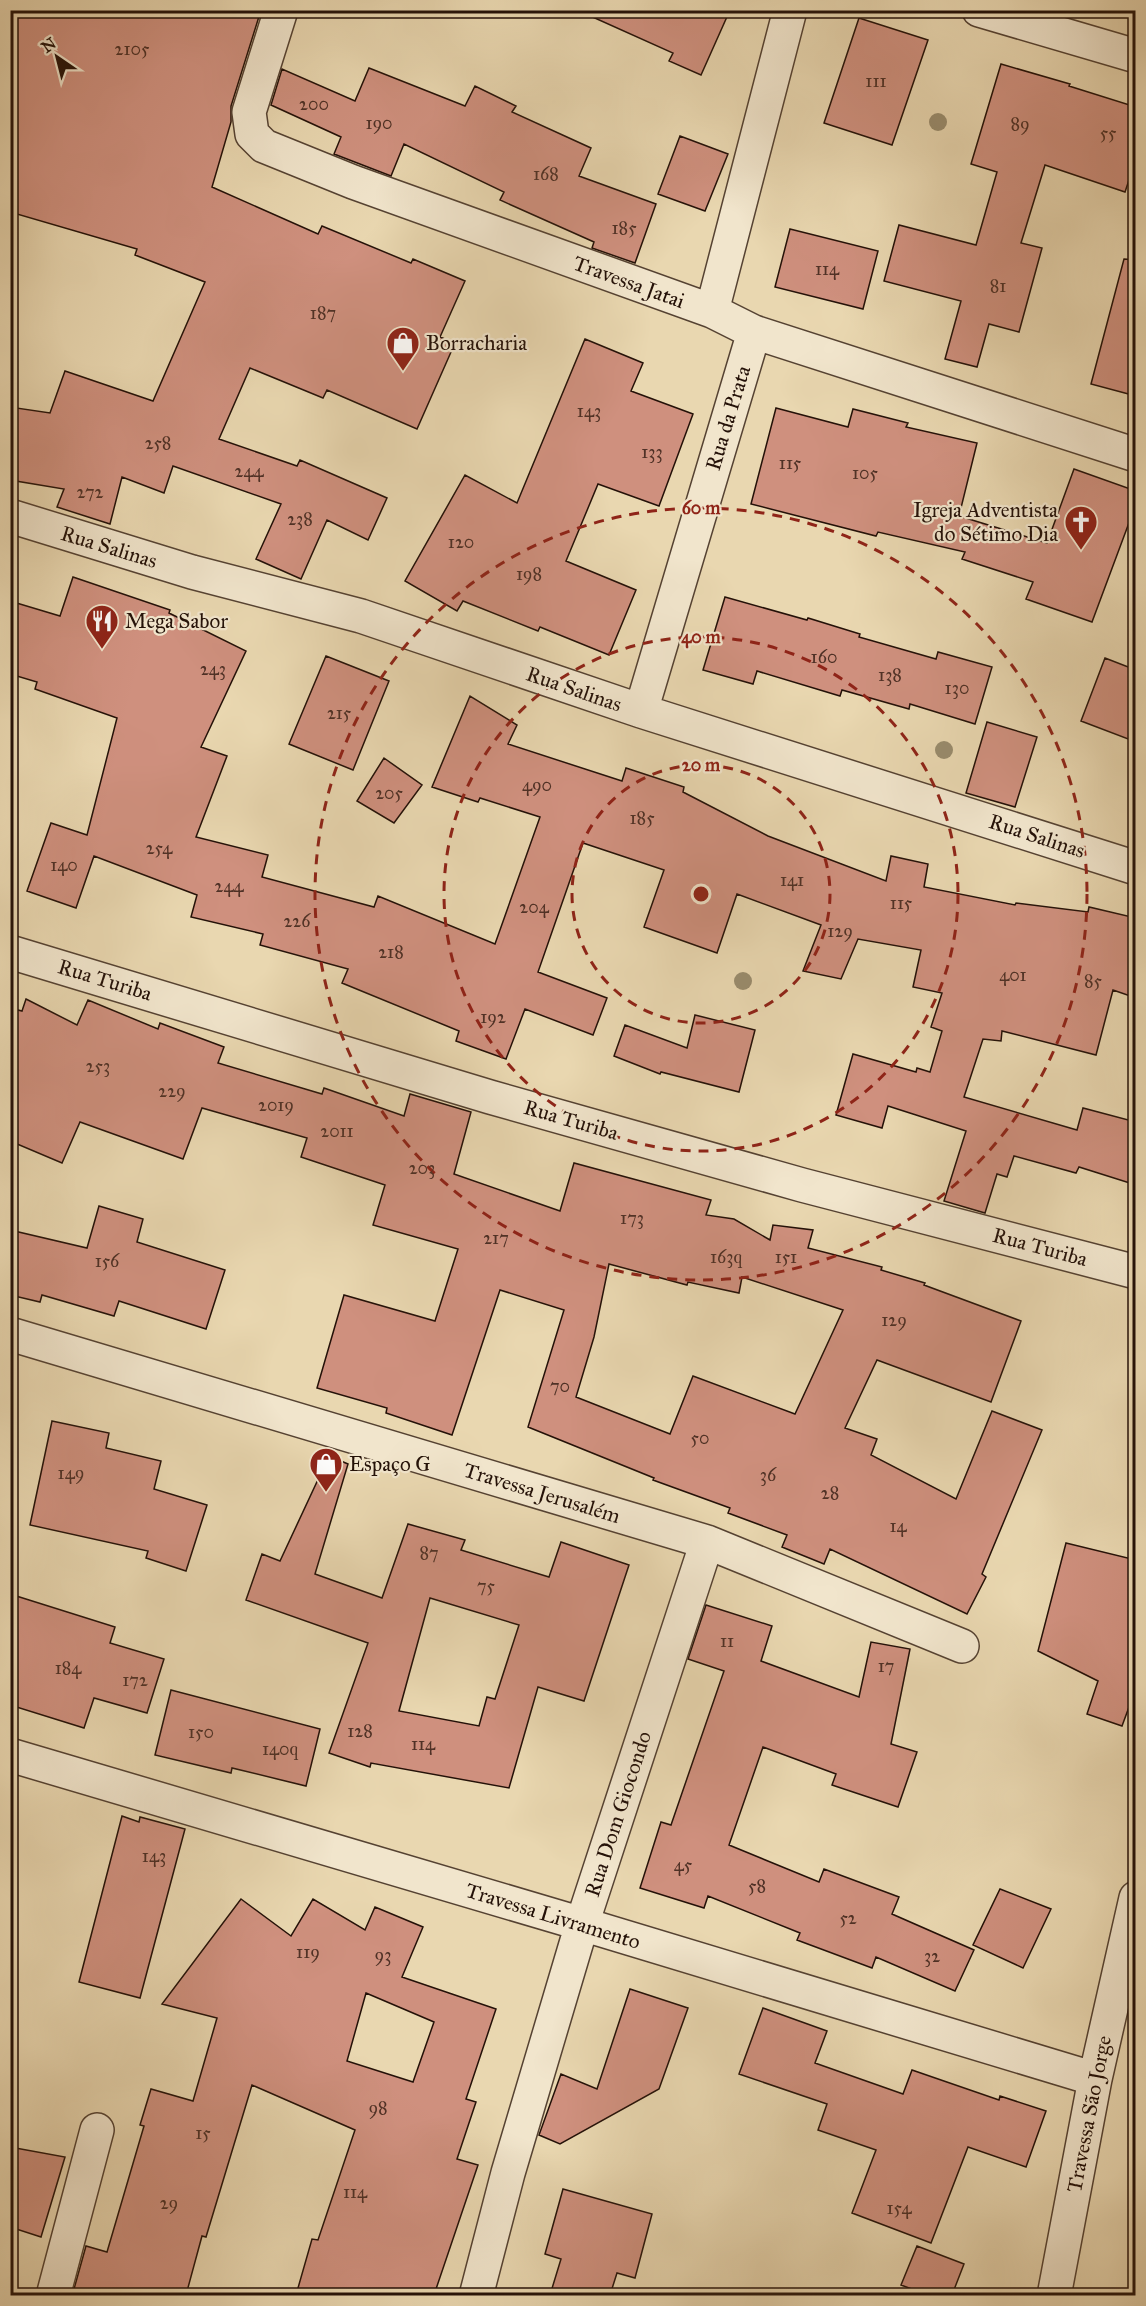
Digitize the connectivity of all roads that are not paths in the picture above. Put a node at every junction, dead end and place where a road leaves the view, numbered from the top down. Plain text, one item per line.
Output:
1 (281, 10) edge
2 (790, 10) edge
3 (979, 10) edge
4 (1136, 57) edge
5 (712, 311) junction
6 (754, 332) junction
7 (1136, 455) edge
8 (10, 516) edge
9 (641, 711) junction
10 (1136, 868) edge
11 (10, 951) edge
12 (1136, 1272) edge
13 (10, 1334) edge
14 (707, 1542) junction
15 (962, 1646) dead end
16 (10, 1755) edge
17 (1136, 1898) edge
18 (582, 1924) junction
19 (1095, 2079) junction
20 (97, 2130) dead end
21 (53, 2295) edge
22 (476, 2295) edge
23 (1054, 2295) edge

1 - 5 street, Travessa Jatai
2 - 5 street
3 - 4 street
5 - 6 street, Travessa Jatai
6 - 7 street, Travessa Jatai
6 - 9 street, Rua da Prata
8 - 9 street, Rua Salinas
9 - 10 street, Rua Salinas
11 - 12 street, Rua Turiba
13 - 14 street, Travessa Jerusalém
14 - 15 street, Travessa Jerusalém
14 - 18 street, Rua Dom Giocondo
16 - 18 street, Travessa Livramento
17 - 19 street, Travessa São Jorge
18 - 19 street, Travessa Livramento
18 - 22 street, Rua Dom Giocondo
19 - 23 street, Travessa São Jorge
20 - 21 street

